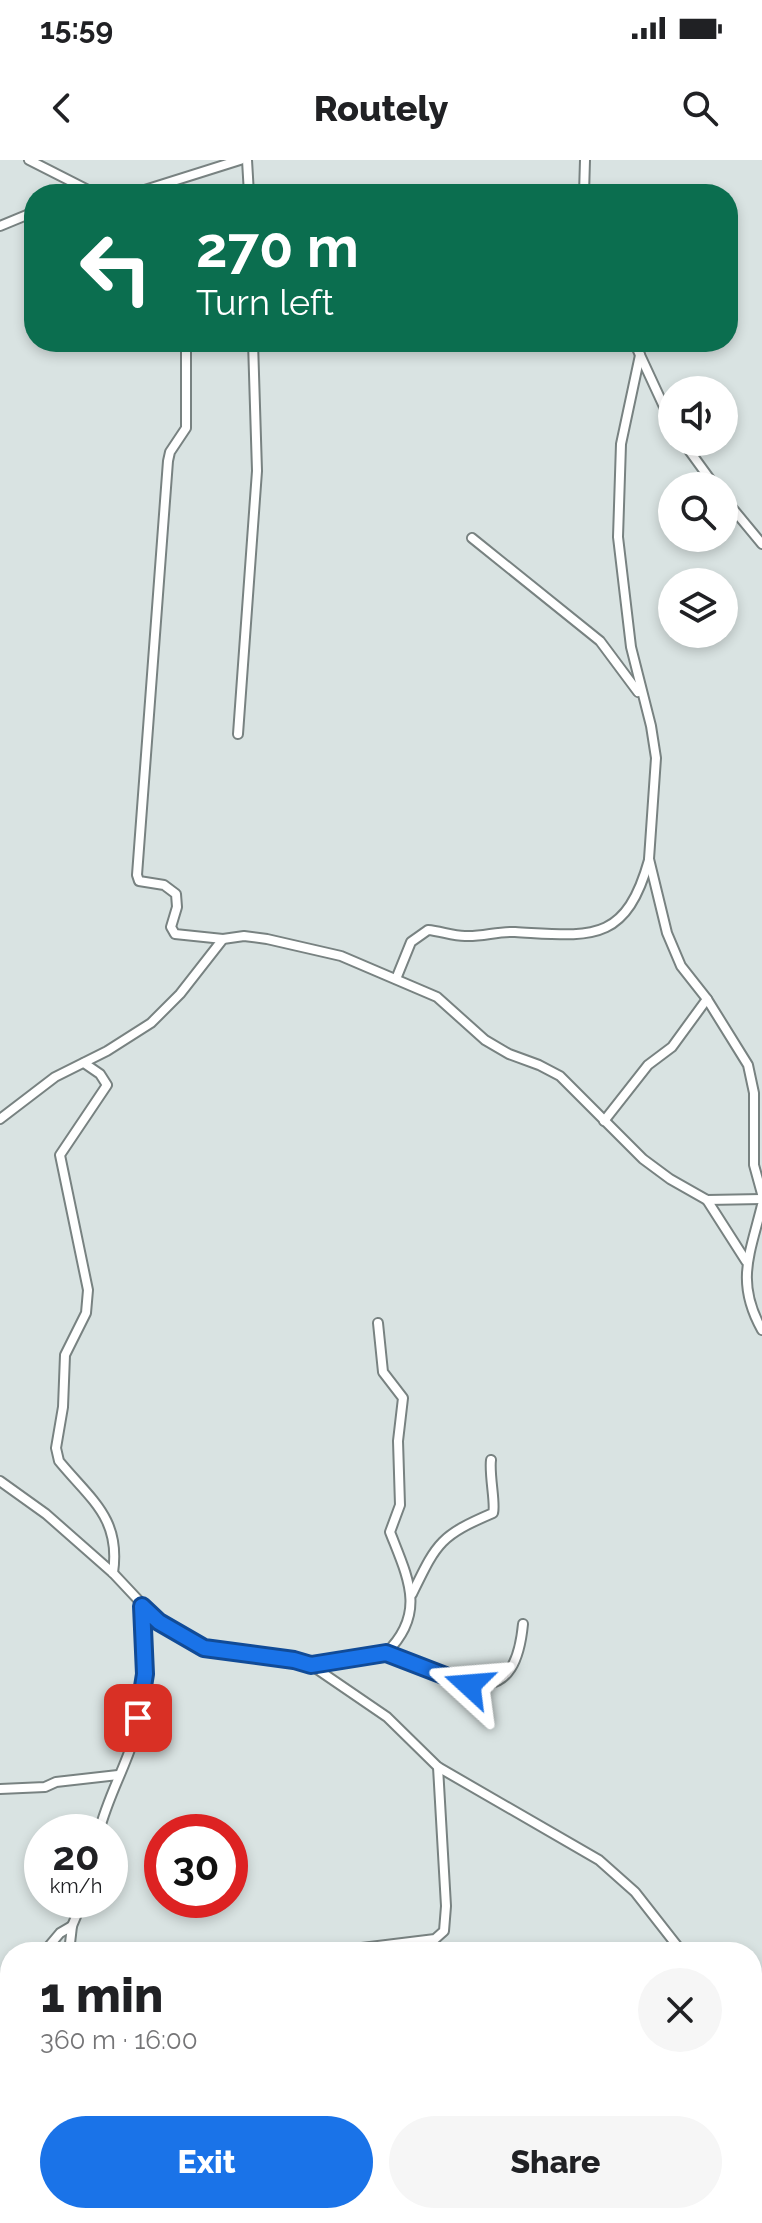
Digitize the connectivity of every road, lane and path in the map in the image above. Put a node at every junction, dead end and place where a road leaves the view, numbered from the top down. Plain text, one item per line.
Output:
1 (29, 160) edge
2 (240, 160) edge
3 (247, 160) edge
4 (585, 160) edge
5 (230, 162) edge
6 (179, 181) junction
7 (76, 184) edge
8 (168, 184) edge
9 (179, 184) edge
10 (248, 184) edge
11 (584, 184) edge
12 (24, 216) edge
13 (0, 226) edge
14 (186, 352) edge
15 (253, 352) edge
16 (639, 352) edge
17 (640, 355) junction
18 (658, 394) edge
19 (738, 515) edge
20 (472, 538) dead end
21 (762, 544) edge
22 (641, 696) junction
23 (238, 734) dead end
24 (649, 859) junction
25 (223, 939) junction
26 (396, 979) junction
27 (707, 999) junction
28 (84, 1063) junction
29 (0, 1119) edge
30 (604, 1121) junction
31 (707, 1200) junction
32 (762, 1200) edge
33 (746, 1261) junction
34 (378, 1323) dead end
35 (762, 1330) edge
36 (491, 1460) dead end
37 (0, 1481) edge
38 (113, 1573) junction
39 (412, 1594) junction
40 (142, 1606) junction
41 (523, 1624) dead end
42 (386, 1653) junction
43 (311, 1665) junction
44 (438, 1767) junction
45 (118, 1775) junction
46 (0, 1789) edge
47 (105, 1814) edge
48 (75, 1918) edge
49 (72, 1926) junction
50 (52, 1942) edge
51 (70, 1942) edge
52 (411, 1942) edge
53 (674, 1942) edge

1 - 7 street
2 - 5 street
3 - 10 street
4 - 11 street
5 - 6 street
6 - 8 street
6 - 9 street
12 - 13 street
14 - 25 street
15 - 23 street
16 - 17 street
17 - 18 street
17 - 22 street
19 - 21 street
20 - 22 street
22 - 24 street
24 - 26 street
24 - 27 street
25 - 26 street
25 - 28 street
26 - 30 street
27 - 30 street
27 - 32 street
28 - 29 street
28 - 38 street
30 - 31 street
31 - 32 street
31 - 33 street
32 - 33 street
33 - 35 street
34 - 39 street
36 - 39 street
37 - 38 street
38 - 40 street
39 - 42 street
40 - 43 street
40 - 45 street
41 - 42 street
42 - 43 street
43 - 44 street
44 - 52 street
44 - 53 street
45 - 46 street
45 - 47 street
48 - 49 street
49 - 50 street
49 - 51 street

